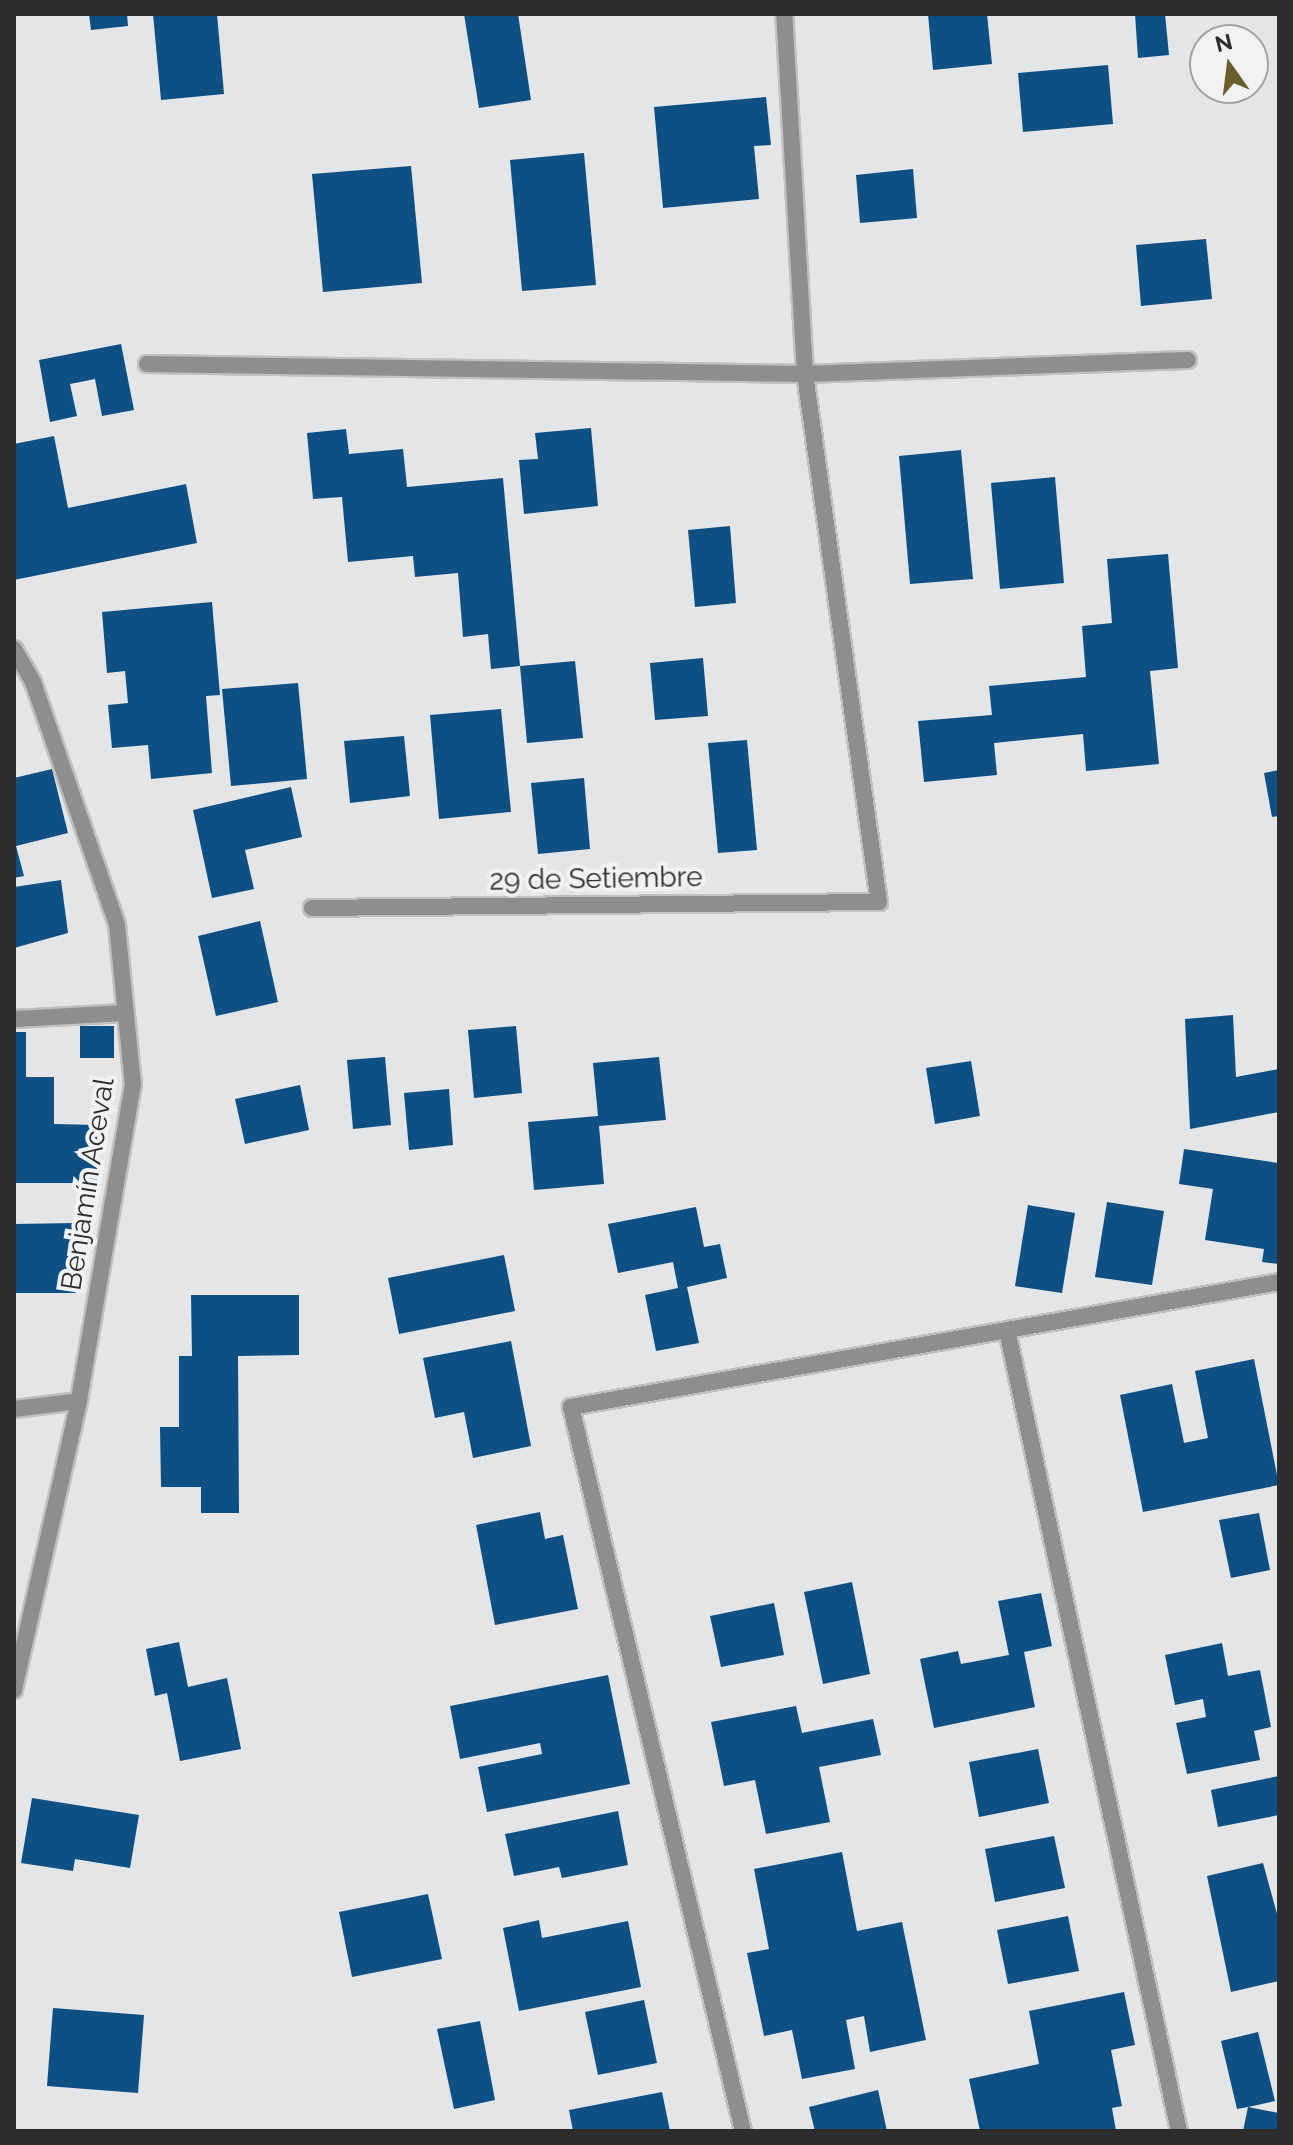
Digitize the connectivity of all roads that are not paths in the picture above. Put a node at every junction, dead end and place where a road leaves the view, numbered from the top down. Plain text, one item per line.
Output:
1 (784, 14) edge
2 (1188, 360) dead end
3 (147, 364) dead end
4 (805, 374) junction
5 (14, 649) edge
6 (312, 908) dead end
7 (126, 1013) junction
8 (14, 1019) edge
9 (1279, 1282) edge
10 (1007, 1330) junction
11 (79, 1401) junction
12 (14, 1409) edge
13 (14, 1690) edge
14 (743, 2131) edge
15 (1179, 2131) edge

1 - 4 street
2 - 4 street
3 - 4 street
4 - 6 street, 29 de Setiembre
5 - 7 street, Benjamín Aceval
7 - 8 street
7 - 11 street, Benjamín Aceval
9 - 10 street
10 - 14 street
10 - 15 street
11 - 12 street
11 - 13 street, Benjamín Aceval

